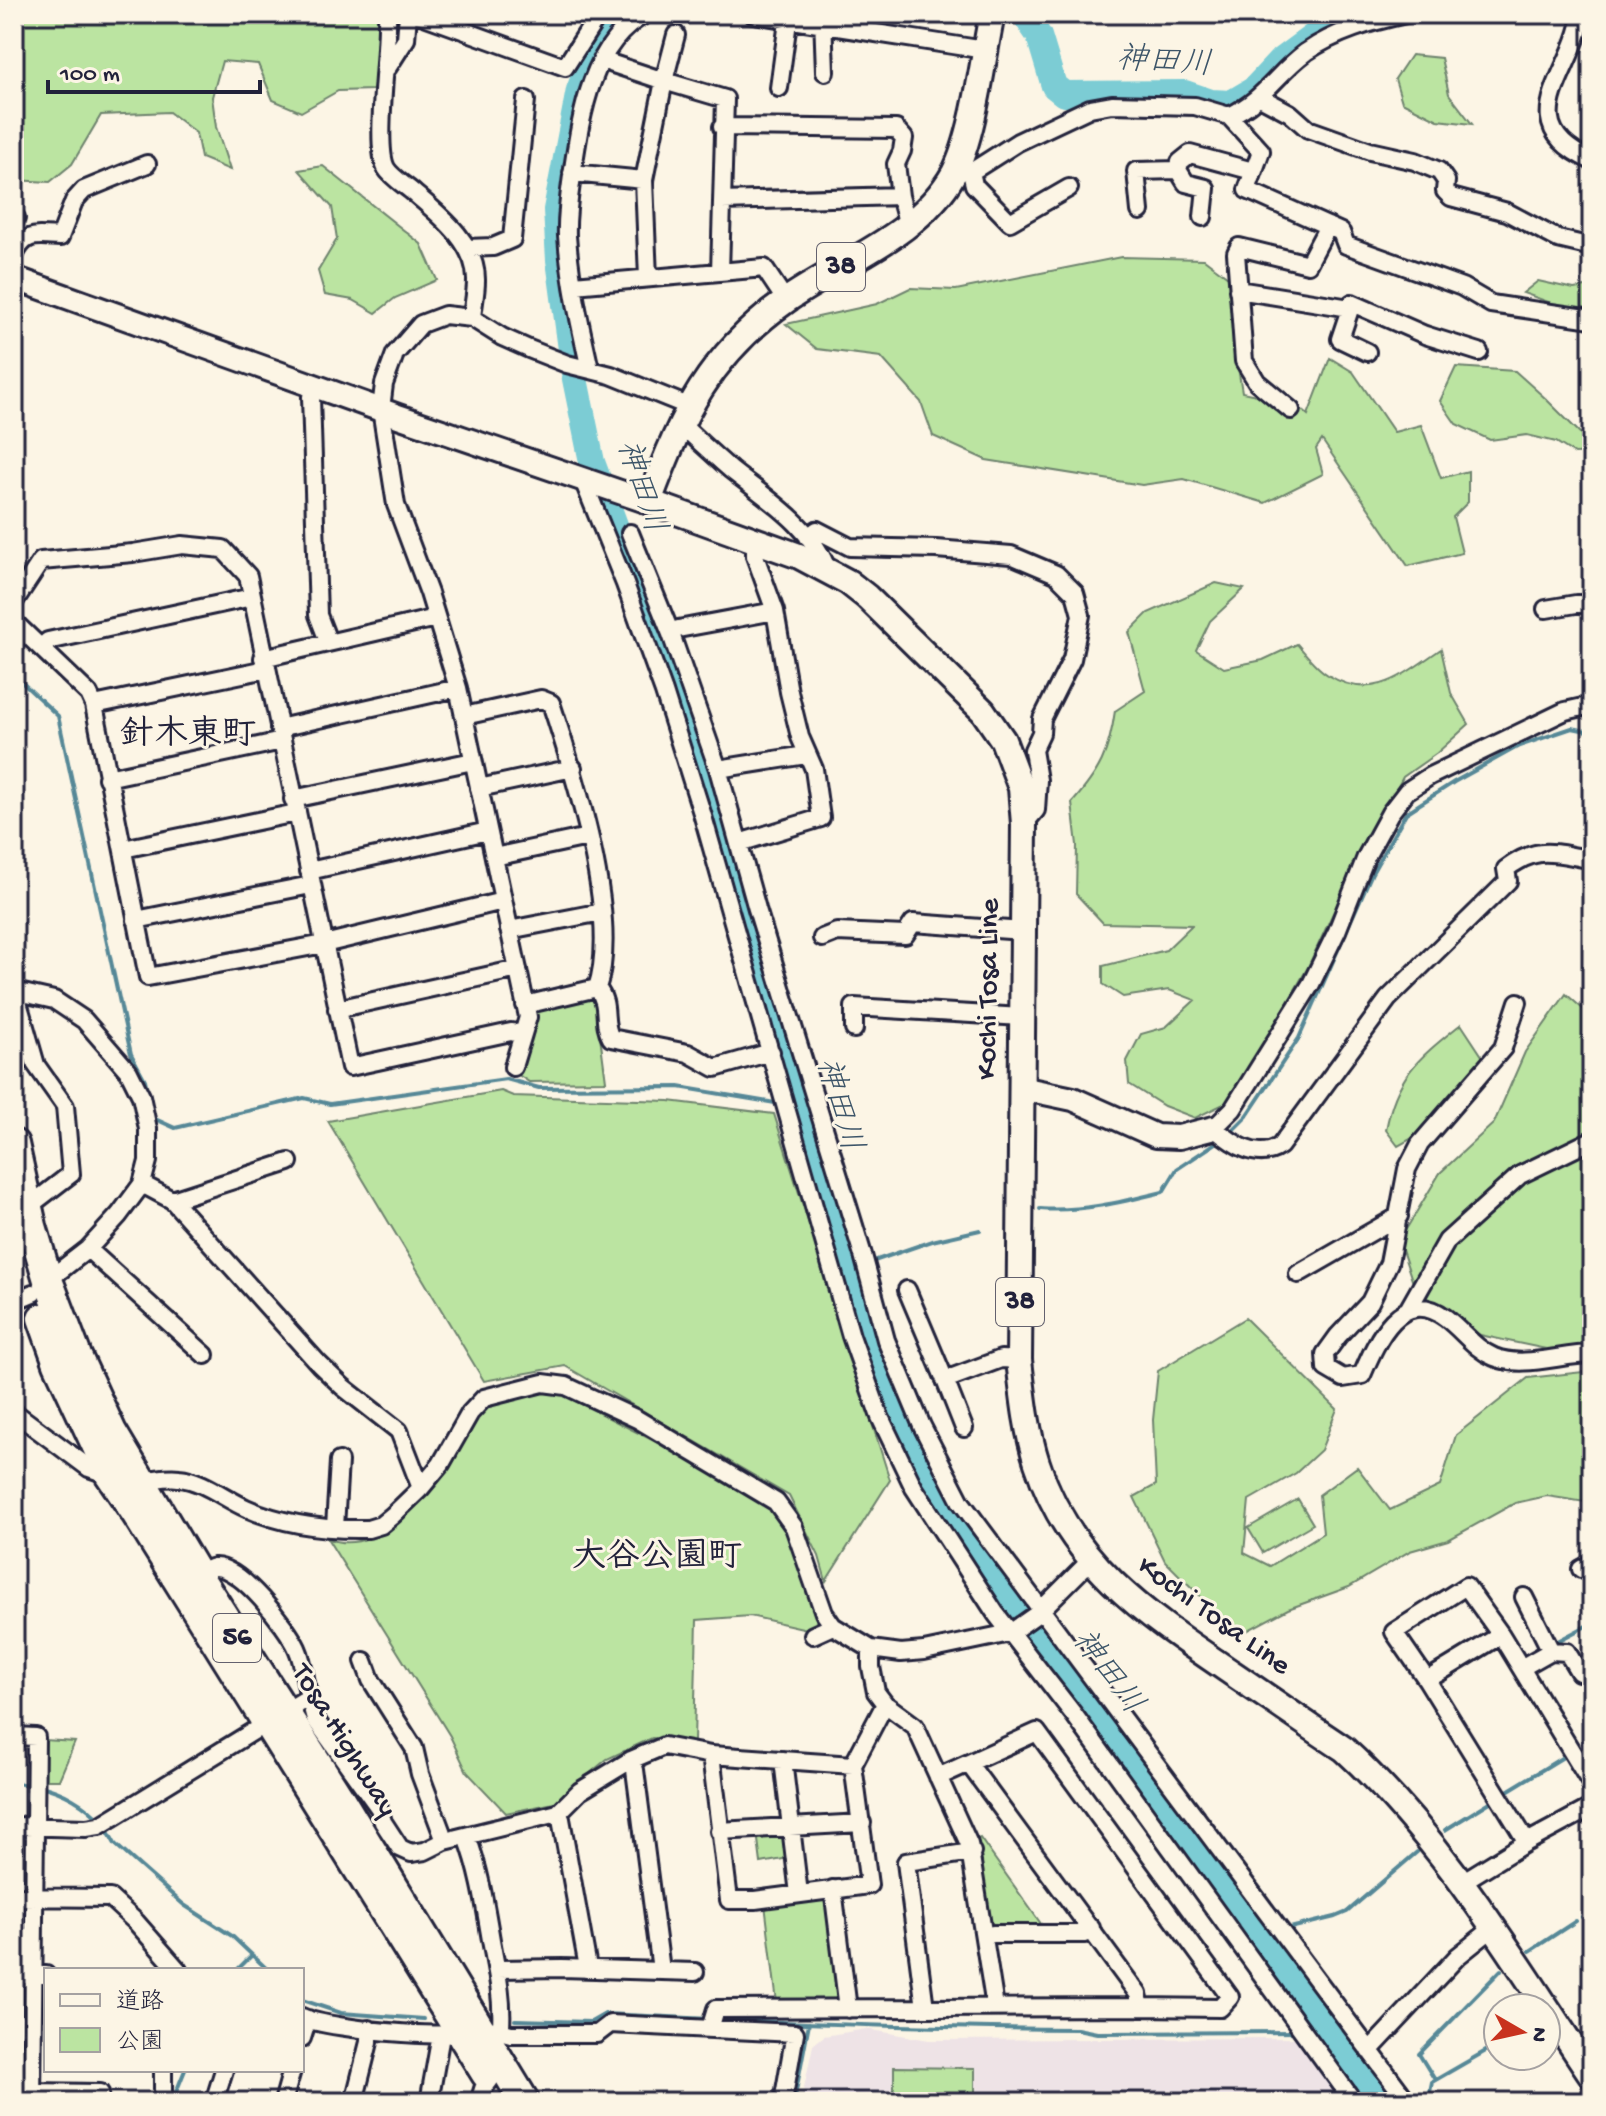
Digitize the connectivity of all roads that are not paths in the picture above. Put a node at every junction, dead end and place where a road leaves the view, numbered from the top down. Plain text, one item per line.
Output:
1 (387, 14) edge
2 (410, 14) edge
3 (646, 14) edge
4 (753, 14) edge
5 (992, 14) edge
6 (1406, 14) edge
7 (1582, 14) edge
8 (598, 15) edge
9 (788, 17) edge
10 (822, 19) edge
11 (1345, 21) edge
12 (676, 35) dead end
13 (985, 50) junction
14 (603, 58) junction
15 (387, 68) junction
16 (825, 72) dead end
17 (664, 81) junction
18 (779, 88) dead end
19 (1260, 97) junction
20 (526, 100) dead end
21 (1229, 116) junction
22 (722, 127) junction
23 (1592, 161) edge
24 (147, 164) dead end
25 (1178, 170) junction
26 (1253, 171) junction
27 (963, 172) junction
28 (572, 173) junction
29 (644, 180) junction
30 (1069, 188) dead end
31 (900, 196) junction
32 (722, 201) junction
33 (1140, 211) dead end
34 (1203, 217) dead end
35 (908, 226) junction
36 (1328, 226) junction
37 (1592, 247) edge
38 (467, 248) junction
39 (14, 256) edge
40 (720, 272) junction
41 (14, 278) edge
42 (648, 278) junction
43 (574, 285) junction
44 (1238, 290) junction
45 (786, 301) junction
46 (1350, 308) junction
47 (472, 318) junction
48 (1592, 319) edge
49 (1367, 352) dead end
50 (1479, 352) dead end
51 (579, 366) junction
52 (313, 385) junction
53 (381, 409) junction
54 (1291, 410) dead end
55 (684, 415) junction
56 (587, 481) junction
57 (649, 502) junction
58 (630, 533) dead end
59 (808, 537) junction
60 (755, 539) junction
61 (828, 572) junction
62 (252, 597) junction
63 (14, 602) edge
64 (1592, 604) edge
65 (1546, 609) dead end
66 (775, 611) junction
67 (436, 618) junction
68 (14, 622) edge
69 (671, 634) junction
70 (328, 641) junction
71 (42, 647) junction
72 (264, 663) junction
73 (458, 688) junction
74 (94, 705) junction
75 (1592, 705) edge
76 (464, 716) junction
77 (281, 735) junction
78 (806, 755) junction
79 (473, 761) junction
80 (573, 768) junction
81 (718, 769) junction
82 (107, 778) junction
83 (479, 788) junction
84 (294, 806) junction
85 (1024, 824) junction
86 (488, 831) junction
87 (588, 837) junction
88 (739, 843) junction
89 (123, 849) junction
90 (494, 857) junction
91 (1589, 859) dead end
92 (310, 878) junction
93 (503, 901) junction
94 (602, 912) junction
95 (136, 920) junction
96 (509, 930) junction
97 (1023, 931) junction
98 (822, 938) dead end
99 (324, 944) junction
100 (518, 969) junction
101 (597, 988) junction
102 (15, 992) edge
103 (1518, 1002) dead end
104 (525, 1005) junction
105 (337, 1009) junction
106 (1022, 1017) junction
107 (854, 1029) dead end
108 (523, 1034) junction
109 (771, 1052) junction
110 (513, 1067) dead end
111 (1021, 1088) junction
112 (1214, 1128) junction
113 (1592, 1140) edge
114 (14, 1144) edge
115 (289, 1162) dead end
116 (142, 1184) junction
117 (172, 1200) junction
118 (1399, 1216) junction
119 (21, 1218) edge
120 (88, 1249) junction
121 (1298, 1274) dead end
122 (907, 1290) dead end
123 (32, 1292) edge
124 (1409, 1308) junction
125 (1592, 1354) edge
126 (205, 1355) dead end
127 (1019, 1360) junction
128 (945, 1380) junction
129 (14, 1412) edge
130 (964, 1428) dead end
131 (339, 1461) dead end
132 (110, 1475) junction
133 (139, 1480) junction
134 (421, 1488) junction
135 (335, 1527) junction
136 (1091, 1560) junction
137 (198, 1576) junction
138 (1524, 1597) dead end
139 (1038, 1612) junction
140 (833, 1626) junction
141 (1012, 1632) junction
142 (813, 1635) dead end
143 (1501, 1635) junction
144 (871, 1649) junction
145 (1551, 1651) junction
146 (364, 1661) dead end
147 (1521, 1668) junction
148 (1579, 1672) dead end
149 (1427, 1680) junction
150 (309, 1697) junction
151 (885, 1704) junction
152 (275, 1718) junction
153 (14, 1736) edge
154 (711, 1755) junction
155 (631, 1760) junction
156 (783, 1760) junction
157 (969, 1764) junction
158 (853, 1765) junction
159 (938, 1777) junction
160 (1592, 1785) edge
161 (1592, 1807) edge
162 (558, 1813) junction
163 (862, 1823) junction
164 (14, 1826) edge
165 (36, 1827) junction
166 (791, 1827) junction
167 (719, 1831) junction
168 (467, 1837) junction
169 (445, 1841) junction
170 (1527, 1842) junction
171 (972, 1852) junction
172 (1462, 1882) junction
173 (833, 1889) junction
174 (799, 1894) junction
175 (14, 1897) edge
176 (33, 1897) junction
177 (1091, 1928) junction
178 (1493, 1928) junction
179 (985, 1936) junction
180 (176, 1968) edge
181 (497, 1969) junction
182 (586, 1969) junction
183 (661, 1970) junction
184 (695, 1972) dead end
185 (14, 1975) edge
186 (39, 1975) edge
187 (995, 2007) junction
188 (1141, 2007) junction
189 (925, 2008) junction
190 (848, 2009) junction
191 (305, 2018) edge
192 (712, 2022) junction
193 (369, 2029) junction
194 (470, 2033) junction
195 (14, 2049) edge
196 (32, 2050) junction
197 (1369, 2051) junction
198 (163, 2072) edge
199 (223, 2072) edge
200 (291, 2072) edge
201 (1592, 2076) edge
202 (100, 2093) dead end
203 (491, 2095) edge
204 (32, 2097) edge
205 (163, 2102) edge
206 (214, 2102) edge
207 (283, 2102) edge
208 (354, 2102) edge
209 (429, 2102) edge
210 (525, 2102) edge
211 (783, 2102) edge
212 (1354, 2102) edge
213 (1408, 2102) edge

1 - 15 street
2 - 8 street
2 - 15 street
3 - 14 street
4 - 9 street
5 - 13 main road, 38
6 - 11 street
7 - 23 street
9 - 10 street
9 - 18 street
10 - 13 street
10 - 16 street
11 - 19 street
12 - 17 street
13 - 27 main road, 38
14 - 17 street
14 - 28 street
15 - 38 street
17 - 22 street
17 - 29 street
19 - 21 street
19 - 37 street
20 - 38 street
21 - 26 street
21 - 27 street
22 - 31 street
22 - 32 street
24 - 39 street
25 - 26 street
25 - 33 street
25 - 34 street
26 - 36 street
27 - 30 street
27 - 35 main road, 38
28 - 29 street
28 - 43 street
29 - 42 street
31 - 32 street
31 - 35 street
32 - 40 street
35 - 45 main road, 38
36 - 44 street
36 - 48 street
38 - 47 street
40 - 42 street
40 - 45 street
41 - 52 street
42 - 43 street
43 - 51 street
44 - 46 street
44 - 54 street
45 - 55 main road, 38
46 - 49 street
46 - 50 street
47 - 51 street
47 - 53 street
51 - 55 street
52 - 53 street
52 - 70 street
53 - 56 street
53 - 67 street
55 - 57 main road, 38
55 - 59 street
56 - 57 street
56 - 109 street
57 - 60 main road, Kochi Tosa Line / 38
58 - 69 street
59 - 61 street
59 - 85 street
60 - 61 main road, Kochi Tosa Line / 38
60 - 66 street
61 - 85 main road, Kochi Tosa Line / 38
62 - 63 street
62 - 71 street
62 - 72 street
64 - 65 street
66 - 69 street
66 - 78 street
67 - 70 street
67 - 73 street
68 - 71 street
69 - 81 street
70 - 72 street
71 - 74 street
72 - 74 street
72 - 77 street
73 - 76 street
73 - 77 street
74 - 82 street
75 - 112 street
76 - 79 street
76 - 80 street
77 - 82 street
77 - 84 street
78 - 81 street
78 - 88 street
79 - 83 street
79 - 84 street
80 - 83 street
80 - 87 street
81 - 88 street
82 - 89 street
83 - 86 street
84 - 89 street
84 - 92 street
85 - 97 main road, Kochi Tosa Line / 38
86 - 90 street
86 - 92 street
87 - 90 street
87 - 94 street
88 - 139 street
89 - 95 street
90 - 93 street
91 - 112 street
92 - 95 street
92 - 99 street
93 - 96 street
93 - 99 street
94 - 96 street
94 - 101 street
95 - 99 street
96 - 100 street
97 - 98 street
97 - 106 main road, Kochi Tosa Line / 38
99 - 105 street
100 - 104 street
100 - 105 street
101 - 104 street
101 - 109 street
102 - 116 street
102 - 119 street
103 - 118 street
104 - 108 street
105 - 108 street
106 - 107 street
106 - 111 main road, Kochi Tosa Line / 38
108 - 110 street
109 - 141 street
111 - 112 street
111 - 127 main road, Kochi Tosa Line / 38
113 - 124 street
114 - 119 highway, Tosa Highway / 56
115 - 117 street
116 - 117 street
116 - 120 street
117 - 134 street
118 - 121 street
118 - 124 street
119 - 123 highway, Tosa Highway / 56
120 - 123 street
120 - 126 street
122 - 128 street
123 - 132 highway, Tosa Highway / 56
123 - 133 highway, Tosa Highway / 56
124 - 125 street
127 - 128 street
127 - 136 main road, Kochi Tosa Line / 38
128 - 130 street
129 - 132 street
131 - 135 street
132 - 133 street
132 - 152 highway, Tosa Highway / 56
133 - 135 street
133 - 137 highway, Tosa Highway / 56
134 - 135 street
134 - 140 street
136 - 139 street
136 - 172 main road, Kochi Tosa Line / 38
137 - 150 street
137 - 152 highway, Tosa Highway / 56
138 - 145 street
139 - 141 street
139 - 197 street
140 - 142 street
140 - 144 street
141 - 144 street
141 - 212 street
143 - 147 street
143 - 149 street
143 - 149 street
144 - 151 street
145 - 147 street
145 - 148 street
146 - 169 street
147 - 160 street
149 - 170 street
150 - 152 street
150 - 169 street
151 - 158 street
151 - 159 street
152 - 165 street
152 - 194 highway, Tosa Highway / 56
153 - 165 street
154 - 155 street
154 - 156 street
154 - 167 street
155 - 162 street
155 - 183 street
156 - 158 street
156 - 166 street
157 - 159 street
157 - 177 street
157 - 188 street
158 - 163 street
159 - 171 street
161 - 170 street
162 - 168 street
162 - 182 street
163 - 166 street
163 - 173 street
164 - 165 street
165 - 176 street
166 - 167 street
166 - 174 street
167 - 174 street
168 - 169 street
168 - 181 street
170 - 172 street
171 - 179 street
171 - 189 street
172 - 178 main road, Kochi Tosa Line / 38
173 - 174 street
173 - 190 street
175 - 176 street
176 - 180 street
176 - 186 street
177 - 179 street
177 - 188 street
178 - 197 street
178 - 201 main road, Kochi Tosa Line / 38
179 - 187 street
181 - 182 street
181 - 194 street
182 - 183 street
183 - 184 street
185 - 186 street
186 - 196 street
187 - 188 street
187 - 189 street
189 - 190 street
190 - 192 street
191 - 193 street
192 - 194 street
192 - 211 street
193 - 194 street
193 - 208 street
194 - 203 highway, Tosa Highway / 56
194 - 209 street
194 - 210 highway, Tosa Highway / 56
195 - 196 street
196 - 204 street
197 - 213 street
198 - 205 street
199 - 206 street
200 - 207 street
202 - 204 street

